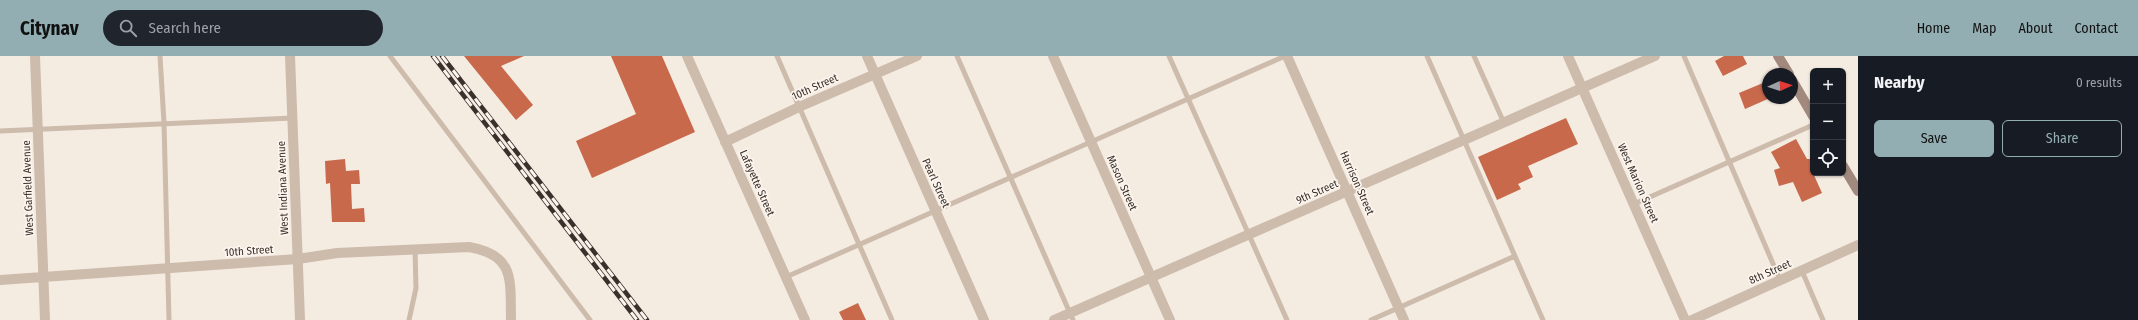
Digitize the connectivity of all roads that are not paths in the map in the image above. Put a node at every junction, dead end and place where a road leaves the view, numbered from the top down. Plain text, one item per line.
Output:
1 (35, 56) edge
2 (160, 56) edge
3 (290, 56) edge
4 (390, 56) edge
5 (687, 56) edge
6 (777, 56) edge
7 (867, 56) edge
8 (916, 56) edge
9 (957, 56) edge
10 (1053, 56) edge
11 (1169, 56) edge
12 (1286, 56) edge
13 (1427, 56) edge
14 (1474, 56) edge
15 (1568, 56) edge
16 (1655, 56) edge
17 (1684, 56) edge
18 (1778, 56) edge
19 (1785, 68) edge
20 (875, 74) junction
21 (1582, 88) junction
22 (1798, 90) edge
23 (1188, 99) junction
24 (799, 107) junction
25 (1810, 111) edge
26 (292, 118) junction
27 (164, 123) junction
28 (1504, 123) junction
29 (1810, 126) edge
30 (38, 128) junction
31 (0, 131) edge
32 (1465, 140) junction
33 (725, 142) junction
34 (1091, 142) junction
35 (1730, 162) junction
36 (1846, 171) edge
37 (1010, 178) junction
38 (1858, 191) edge
39 (1347, 192) junction
40 (1634, 204) junction
41 (936, 211) junction
42 (1249, 235) junction
43 (859, 245) junction
44 (1858, 246) edge
45 (415, 249) junction
46 (1515, 256) junction
47 (298, 259) junction
48 (167, 269) junction
49 (1802, 271) junction
50 (786, 277) junction
51 (1151, 277) junction
52 (43, 278) junction
53 (0, 280) edge
54 (1780, 280) junction
55 (1399, 307) junction
56 (1071, 317) edge
57 (44, 320) edge
58 (169, 320) edge
59 (300, 320) edge
60 (409, 320) edge
61 (511, 320) edge
62 (590, 320) edge
63 (805, 320) edge
64 (892, 320) edge
65 (984, 320) edge
66 (1054, 320) edge
67 (1170, 320) edge
68 (1287, 320) edge
69 (1371, 320) edge
70 (1404, 320) edge
71 (1543, 320) edge
72 (1684, 320) edge
73 (1692, 320) edge
74 (1823, 320) edge

1 - 30 street, West Garfield Avenue
2 - 27 lane
3 - 26 street, West Indiana Avenue
4 - 62 lane
5 - 33 street, Lafayette Street
6 - 24 lane
7 - 20 street, Pearl Street
8 - 20 street, 10th Street
9 - 37 lane
10 - 34 street, Mason Street
11 - 23 lane
12 - 23 lane
12 - 39 street, Harrison Street
13 - 32 lane
14 - 28 lane
15 - 21 street, West Marion Street
16 - 21 street, 9th Street
17 - 35 lane
18 - 19 main road
20 - 24 street, 10th Street
20 - 41 street, Pearl Street
21 - 28 street, 9th Street
21 - 40 street, West Marion Street
22 - 25 main road
23 - 34 lane
23 - 42 lane
24 - 33 street, 10th Street
24 - 43 lane
26 - 27 lane
26 - 47 street, West Indiana Avenue
27 - 30 lane
27 - 48 lane
28 - 32 street, 9th Street
29 - 35 lane
30 - 31 lane
30 - 52 street, West Garfield Avenue
32 - 39 street, 9th Street
32 - 46 lane
33 - 50 street, Lafayette Street
34 - 37 lane
34 - 51 street, Mason Street
35 - 40 lane
35 - 54 lane
36 - 38 main road
37 - 41 lane
37 - 56 lane
39 - 42 street, 9th Street
39 - 55 street, Harrison Street
40 - 72 street, West Marion Street
41 - 43 lane
41 - 65 street, Pearl Street
42 - 51 street, 9th Street
42 - 68 lane
43 - 50 lane
43 - 64 lane
44 - 49 street, 8th Street
45 - 47 street, 10th Street
45 - 60 lane
45 - 61 street, 10th Street
46 - 55 lane
46 - 71 lane
47 - 48 street, 10th Street
47 - 59 street, West Indiana Avenue
48 - 52 street, 10th Street
48 - 58 lane
49 - 54 street, 8th Street
49 - 74 lane
50 - 63 street, Lafayette Street
51 - 56 street, 9th Street
51 - 67 street, Mason Street
52 - 53 street, 10th Street
52 - 57 street, West Garfield Avenue
54 - 73 street, 8th Street
55 - 69 lane
55 - 70 street, Harrison Street
56 - 66 street, 9th Street

